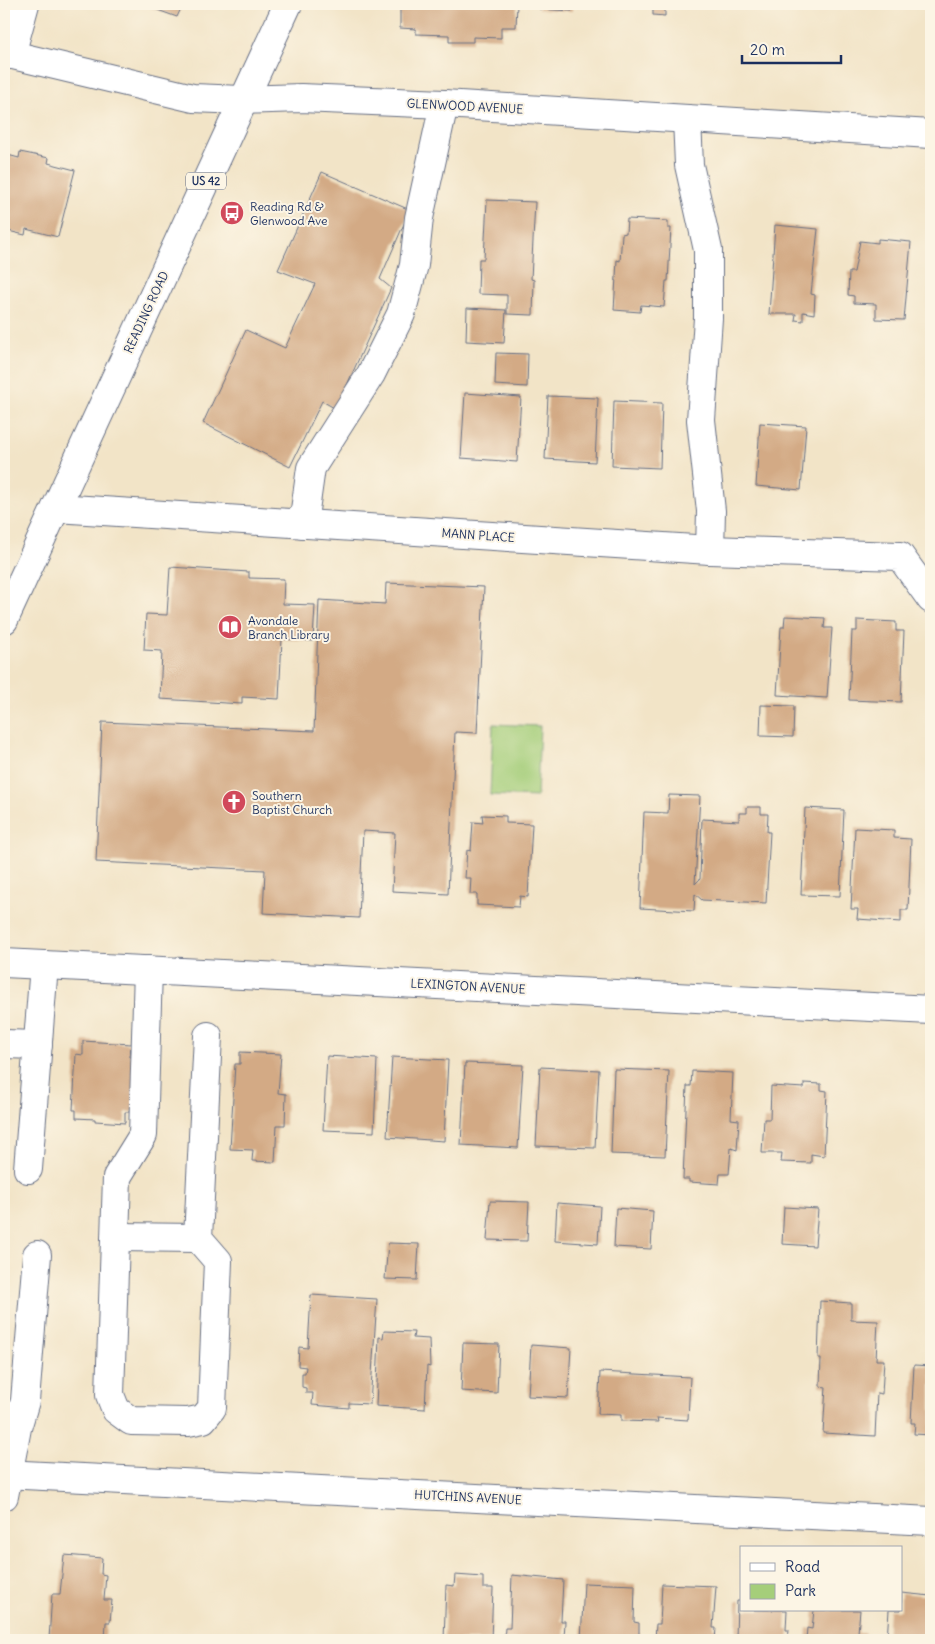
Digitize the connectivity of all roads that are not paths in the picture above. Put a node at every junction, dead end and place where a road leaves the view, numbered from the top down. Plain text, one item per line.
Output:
1 (24, 4) edge
2 (288, 4) edge
3 (7, 54) edge
4 (242, 100) junction
5 (444, 104) junction
6 (687, 119) junction
7 (931, 134) edge
8 (56, 508) junction
9 (303, 524) junction
10 (710, 550) junction
11 (931, 599) edge
12 (4, 620) edge
13 (4, 963) edge
14 (44, 965) junction
15 (148, 970) junction
16 (931, 1010) edge
17 (208, 1036) dead end
18 (4, 1044) edge
19 (38, 1046) junction
20 (28, 1169) dead end
21 (116, 1237) junction
22 (198, 1238) junction
23 (37, 1255) dead end
24 (5, 1482) edge
25 (931, 1520) edge

1 - 3 street
2 - 4 street, READING ROAD / US 42
3 - 4 street, GLENWOOD AVENUE
4 - 5 street, GLENWOOD AVENUE
4 - 8 street, READING ROAD / US 42
5 - 6 street, GLENWOOD AVENUE
5 - 9 street
6 - 7 street, GLENWOOD AVENUE
6 - 10 street
8 - 9 street, MANN PLACE
8 - 12 street, READING ROAD / US 42
9 - 10 street, MANN PLACE
10 - 11 street, MANN PLACE
13 - 14 street, LEXINGTON AVENUE
14 - 15 street, LEXINGTON AVENUE
14 - 19 street
15 - 16 street, LEXINGTON AVENUE
15 - 21 street
17 - 22 street
18 - 19 street
19 - 20 street
21 - 22 street
21 - 22 street
23 - 24 street
24 - 25 street, HUTCHINS AVENUE

